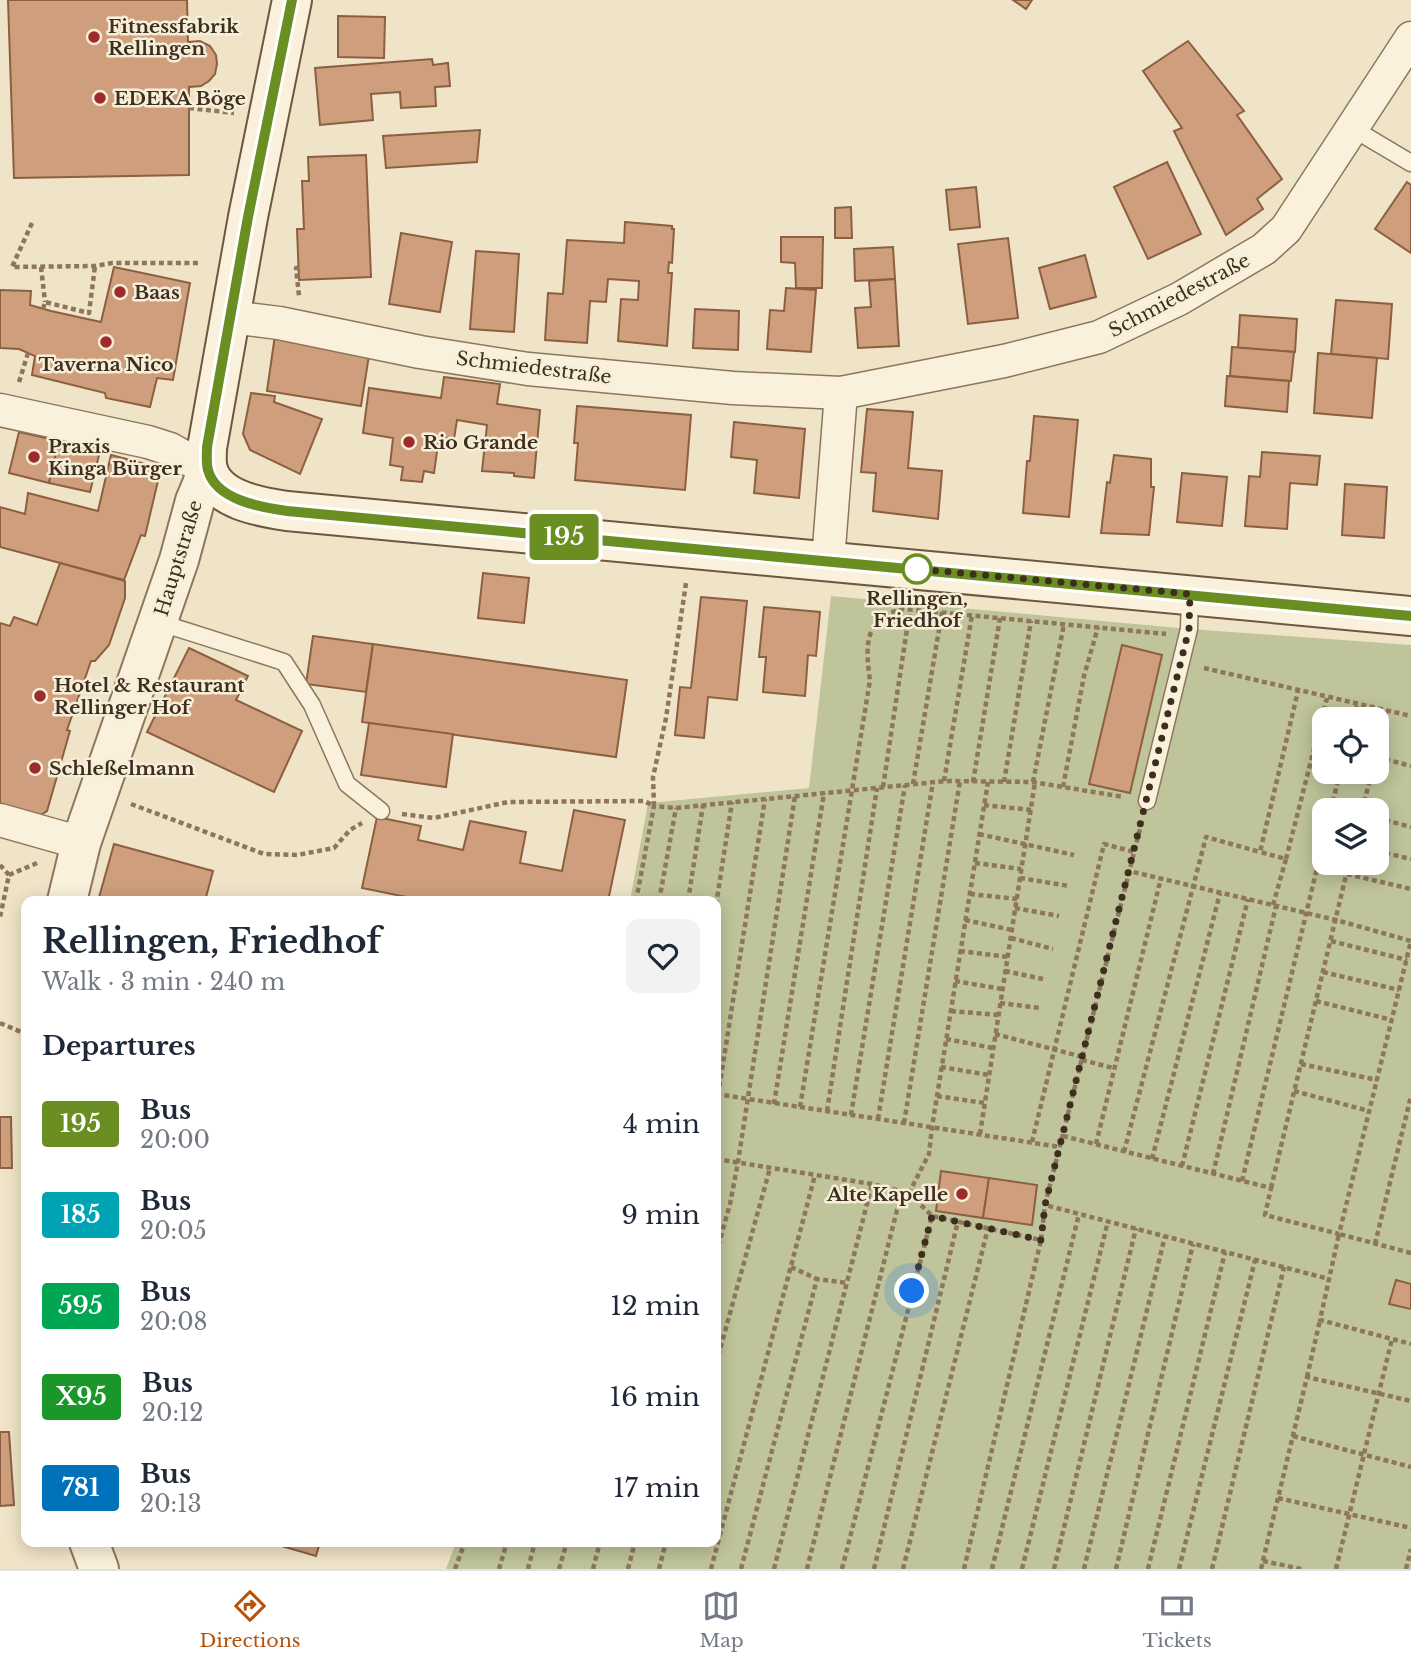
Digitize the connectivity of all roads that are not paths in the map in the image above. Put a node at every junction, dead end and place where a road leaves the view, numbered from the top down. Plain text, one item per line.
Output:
1 (292, 0) edge
2 (1411, 38) edge
3 (1352, 128) junction
4 (1411, 163) edge
5 (230, 317) junction
6 (841, 393) junction
7 (0, 410) edge
8 (208, 470) junction
9 (828, 561) junction
10 (1190, 594) junction
11 (1411, 616) edge
12 (158, 622) junction
13 (1147, 801) road end
14 (381, 811) dead end
15 (0, 820) edge
16 (81, 842) junction
17 (68, 896) edge
18 (91, 1547) edge
19 (99, 1569) edge

1 - 5 main road, Hauptstraße
2 - 3 street, Schmiedestraße
3 - 4 lane
3 - 6 street, Schmiedestraße
5 - 6 street, Schmiedestraße
5 - 8 main road, Hauptstraße
6 - 9 street
7 - 8 street
8 - 9 main road
8 - 12 main road, Hauptstraße
9 - 10 main road
10 - 11 main road
10 - 13 lane
12 - 14 lane
12 - 16 main road, Hauptstraße
15 - 16 street
16 - 17 main road, Hauptstraße
18 - 19 main road

